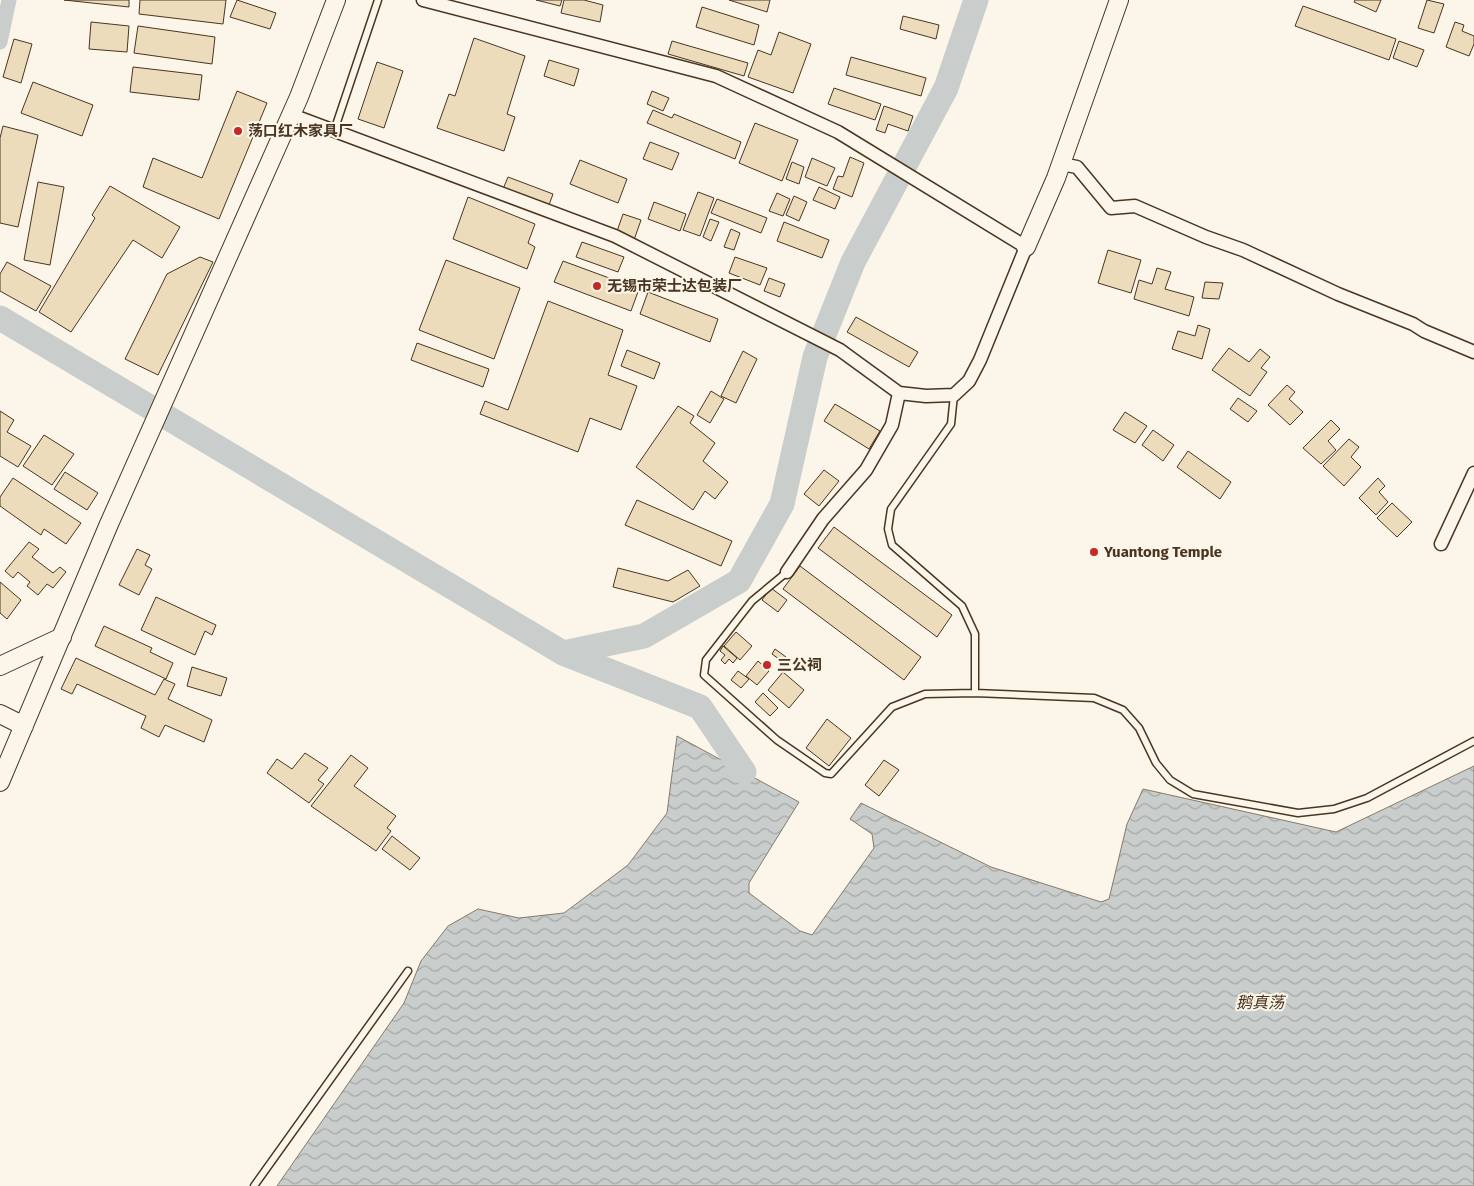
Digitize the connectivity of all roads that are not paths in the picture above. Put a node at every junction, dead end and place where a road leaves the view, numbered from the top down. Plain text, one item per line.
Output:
1 (336, 0) edge
2 (378, 0) edge
3 (423, 0) edge
4 (1119, 0) edge
5 (292, 115) junction
6 (334, 131) junction
7 (1061, 164) junction
8 (1026, 247) junction
9 (1474, 352) edge
10 (899, 392) junction
11 (954, 395) junction
12 (1474, 472) edge
13 (1441, 544) dead end
14 (787, 572) joint
15 (62, 637) junction
16 (0, 666) edge
17 (974, 693) junction
18 (0, 714) edge
19 (24, 726) junction
20 (1474, 741) edge
21 (0, 782) edge
22 (408, 972) dead end
23 (254, 1186) edge

1 - 5 main road
2 - 6 lane
3 - 8 street
4 - 7 main road
5 - 6 street
5 - 15 main road
6 - 10 street
7 - 8 main road
7 - 9 street
8 - 11 street
10 - 11 street
10 - 14 street
11 - 17 lane
12 - 13 street
14 - 17 lane
15 - 16 main road
15 - 19 main road
17 - 20 lane
18 - 19 main road
19 - 21 main road
22 - 23 lane

